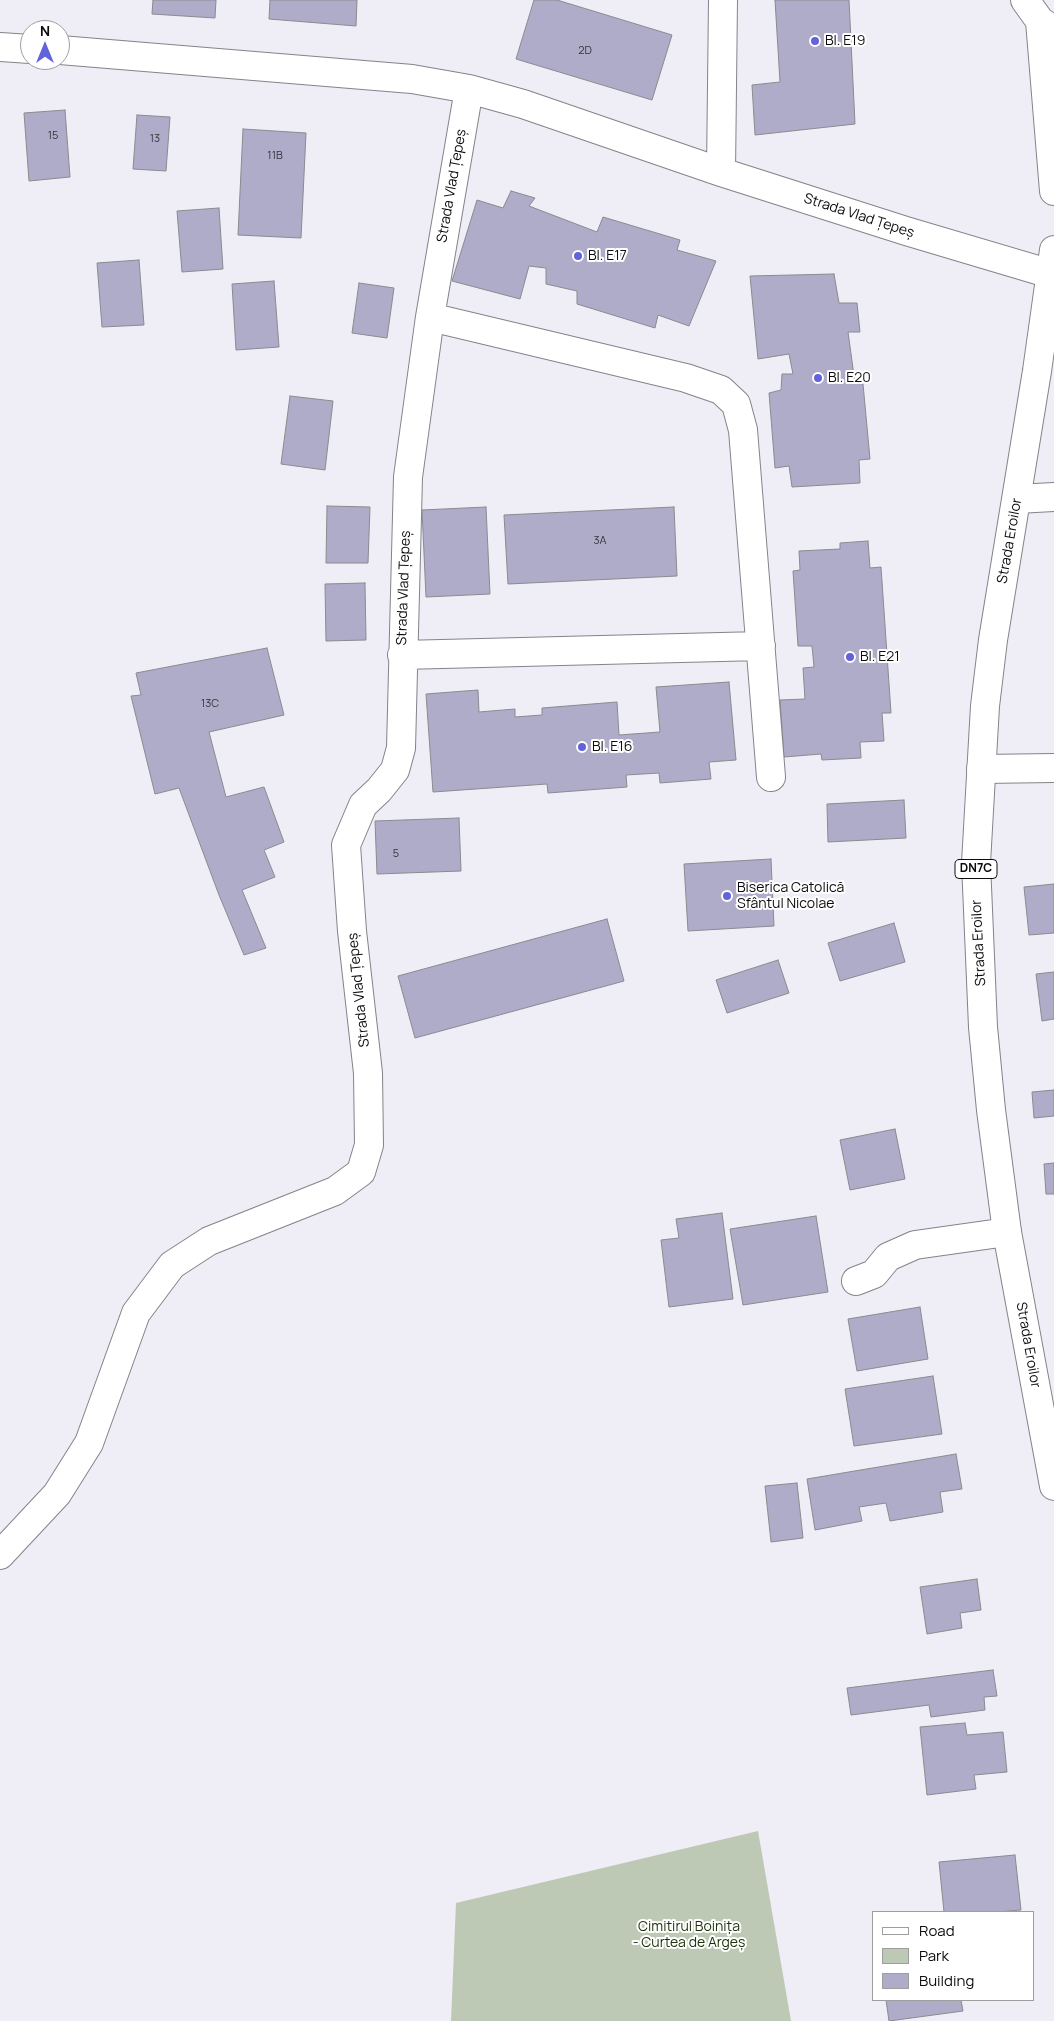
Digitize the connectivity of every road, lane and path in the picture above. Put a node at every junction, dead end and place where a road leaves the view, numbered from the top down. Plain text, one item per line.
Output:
1 (722, 0) edge
2 (1040, 17) edge
3 (0, 47) edge
4 (20, 48) edge
5 (70, 51) edge
6 (469, 90) junction
7 (721, 172) junction
8 (1054, 191) edge
9 (1052, 262) edge
10 (430, 317) junction
11 (1054, 497) edge
12 (1017, 499) junction
13 (761, 646) junction
14 (402, 655) junction
15 (1054, 768) edge
16 (981, 769) junction
17 (771, 776) dead end
18 (1007, 1232) junction
19 (856, 1281) dead end
20 (1054, 1486) edge
21 (0, 1555) edge

1 - 7 street
2 - 8 street
3 - 4 street
5 - 6 street, Strada Vlad Țepeș
6 - 7 street, Strada Vlad Țepeș
6 - 10 street, Strada Vlad Țepeș
7 - 9 street, Strada Vlad Țepeș
9 - 12 street, Strada Eroilor / DN7C
10 - 13 street
10 - 14 street, Strada Vlad Țepeș
11 - 12 street
12 - 16 street, Strada Eroilor / DN7C
13 - 14 street
13 - 17 street
14 - 21 street, Strada Vlad Țepeș
15 - 16 street
16 - 18 street, Strada Eroilor / DN7C
18 - 19 street
18 - 20 street, Strada Eroilor / DN7C

